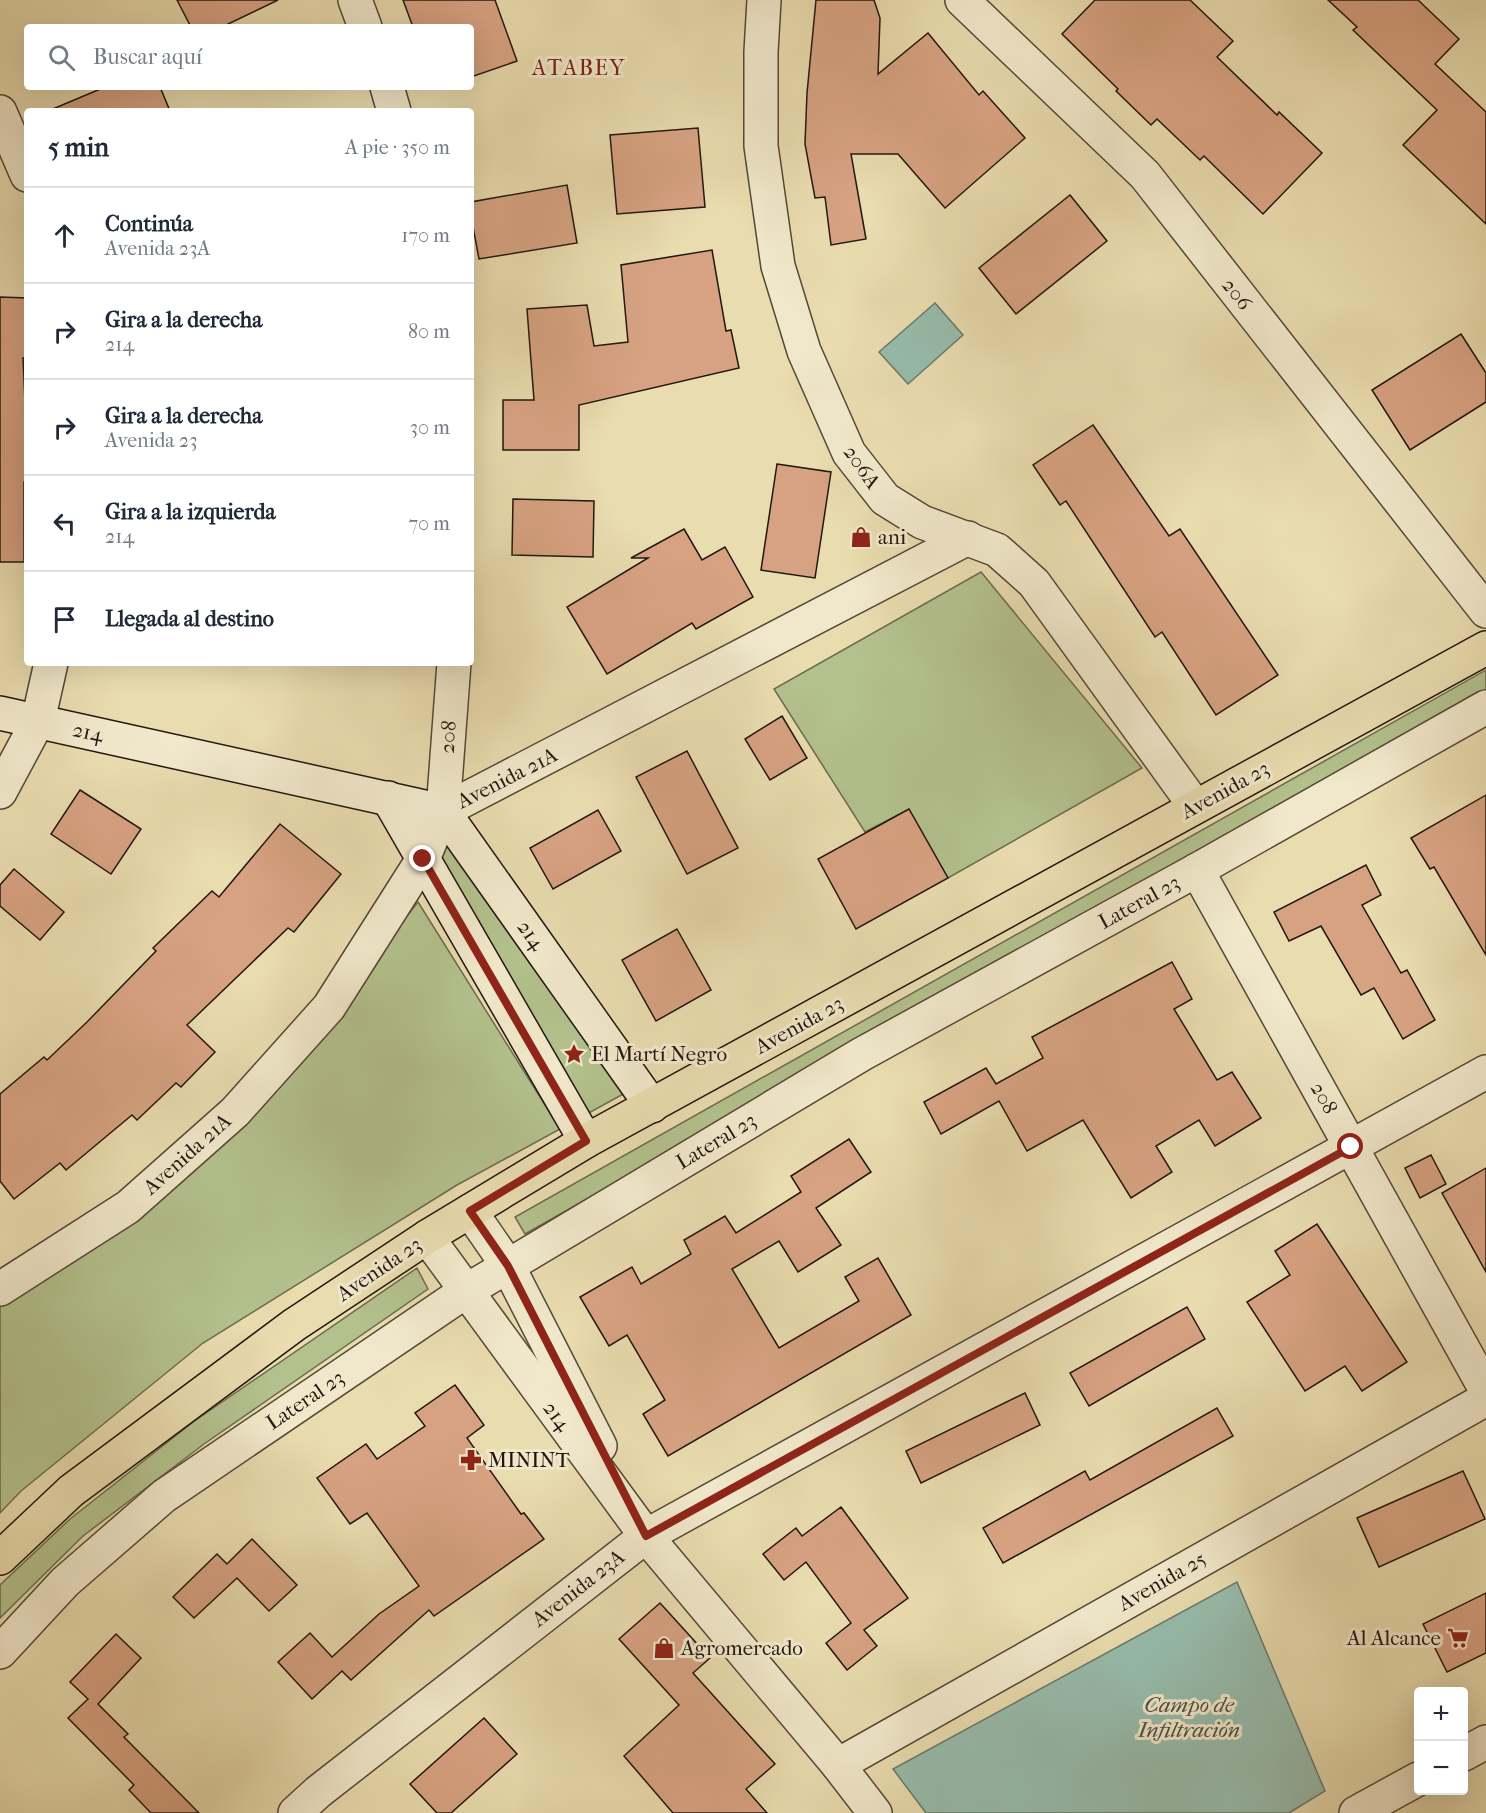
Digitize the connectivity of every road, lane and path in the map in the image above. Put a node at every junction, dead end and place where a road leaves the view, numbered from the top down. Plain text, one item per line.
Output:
1 (355, 0) edge
2 (764, 0) edge
3 (962, 0) edge
4 (364, 24) edge
5 (388, 90) edge
6 (393, 108) edge
7 (0, 112) edge
8 (24, 168) edge
9 (968, 538) junction
10 (1486, 611) edge
11 (1486, 648) edge
12 (50, 666) edge
13 (454, 666) edge
14 (1486, 707) edge
15 (0, 713) edge
16 (38, 721) junction
17 (0, 792) edge
18 (388, 798) junction
19 (1195, 806) junction
20 (443, 811) junction
21 (423, 859) junction
22 (1197, 870) junction
23 (1486, 1072) edge
24 (652, 1106) junction
25 (586, 1141) junction
26 (1351, 1147) junction
27 (470, 1211) junction
28 (427, 1237) junction
29 (508, 1266) junction
30 (0, 1289) edge
31 (466, 1291) junction
32 (1486, 1390) edge
33 (1486, 1399) edge
34 (646, 1536) junction
35 (0, 1558) edge
36 (0, 1652) edge
37 (1486, 1742) edge
38 (1468, 1752) edge
39 (838, 1765) junction
40 (1414, 1782) edge
41 (317, 1806) edge
42 (875, 1813) edge
43 (1356, 1813) edge

1 - 4 street
2 - 9 street, 206A
3 - 10 street, 206
5 - 6 street
7 - 8 street
9 - 19 street, 206A
9 - 20 street, Avenida 21A
11 - 19 main road, Avenida 23
12 - 16 street
13 - 20 street, 208
14 - 22 street, Lateral 23
15 - 16 street, 214
16 - 17 street
16 - 18 street, 214
18 - 20 street, 214
18 - 21 street
19 - 24 main road, Avenida 23
20 - 21 street, Avenida 21A
20 - 24 street, 214
21 - 25 street
21 - 30 street, Avenida 21A
22 - 26 street, 208
22 - 29 street, Lateral 23
23 - 26 street, Avenida 23A
24 - 25 main road, Avenida 23
25 - 27 main road, Avenida 23
26 - 32 street, 208
26 - 34 street, Avenida 23A
27 - 28 main road, Avenida 23
27 - 29 street, 214
28 - 31 street, 214
28 - 35 main road, Avenida 23
29 - 31 street, Lateral 23
29 - 34 street, 214
31 - 34 street, 214
31 - 36 street, Lateral 23
33 - 39 street, Avenida 25
34 - 39 street, 214
34 - 41 street, Avenida 23A
37 - 38 street
39 - 42 street, 214
40 - 43 street

